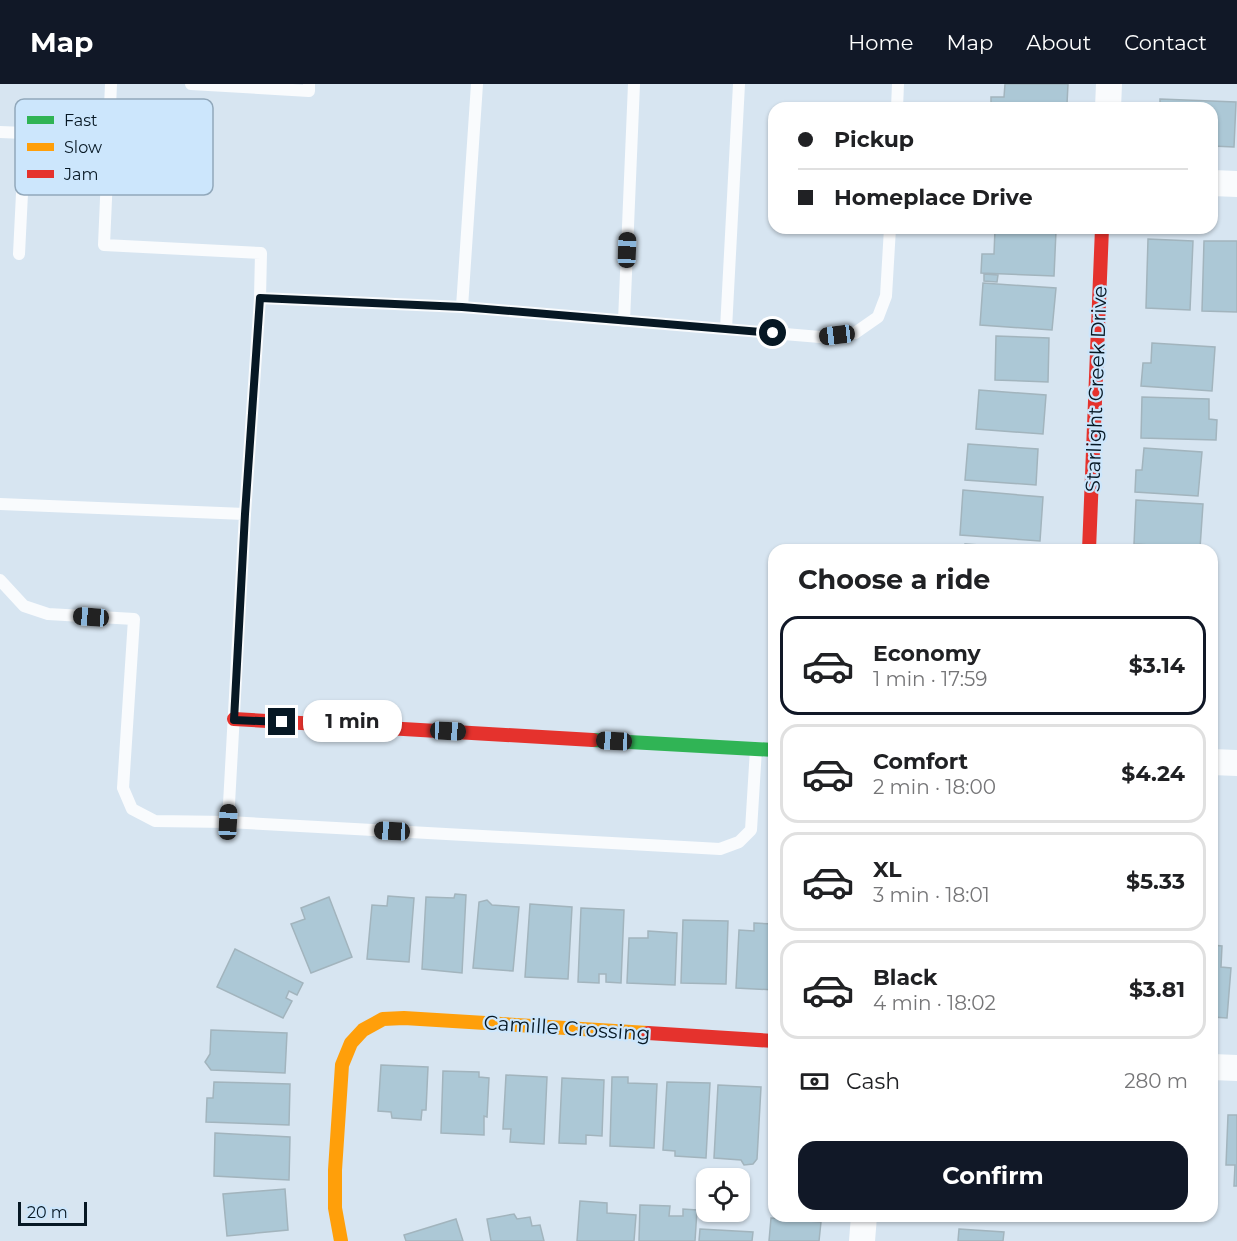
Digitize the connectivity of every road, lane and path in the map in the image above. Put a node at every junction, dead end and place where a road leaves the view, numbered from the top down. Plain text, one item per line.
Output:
1 (111, 84) edge
2 (191, 84) edge
3 (309, 84) edge
4 (477, 84) edge
5 (634, 84) edge
6 (739, 84) edge
7 (898, 84) edge
8 (1109, 84) edge
9 (110, 99) edge
10 (897, 102) edge
11 (1108, 102) edge
12 (0, 132) edge
13 (15, 133) edge
14 (1218, 183) edge
15 (1237, 184) edge
16 (22, 195) edge
17 (106, 195) edge
18 (890, 234) edge
19 (1102, 234) edge
20 (19, 254) dead end
21 (260, 298) junction
22 (462, 307) junction
23 (624, 321) junction
24 (726, 330) junction
25 (0, 504) edge
26 (245, 514) junction
27 (1089, 544) edge
28 (0, 580) edge
29 (234, 720) junction
30 (756, 749) junction
31 (768, 750) edge
32 (1218, 762) edge
33 (1237, 763) edge
34 (228, 822) junction
35 (768, 1041) edge
36 (1218, 1067) edge
37 (1237, 1068) edge
38 (864, 1222) edge
39 (341, 1241) edge
40 (862, 1241) edge

1 - 9 lane
2 - 3 lane
4 - 22 lane
5 - 23 lane
6 - 24 lane
7 - 10 lane
8 - 11 street
12 - 13 lane
14 - 15 street
16 - 20 lane
17 - 21 lane
18 - 24 lane
19 - 27 street, Starlight Creek Drive
21 - 22 lane
21 - 26 lane
22 - 23 lane
23 - 24 lane
25 - 26 lane
26 - 29 lane
28 - 34 lane
29 - 30 street
29 - 34 lane
30 - 31 street
30 - 34 lane
32 - 33 street
35 - 39 street, Camille Crossing
36 - 37 street
38 - 40 street

